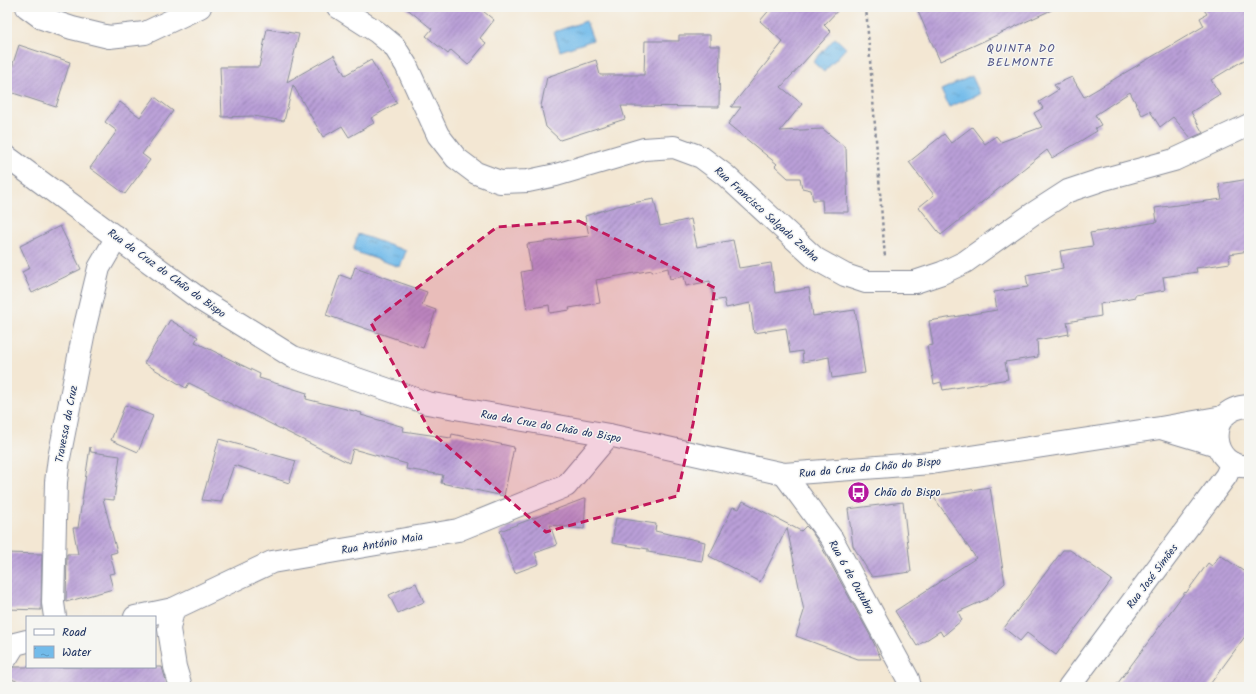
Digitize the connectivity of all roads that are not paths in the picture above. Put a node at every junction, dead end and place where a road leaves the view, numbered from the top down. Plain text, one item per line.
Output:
1 (27, 7) edge
2 (200, 7) edge
3 (338, 7) edge
4 (1249, 125) edge
5 (7, 157) edge
6 (117, 237) junction
7 (1249, 406) edge
8 (1223, 417) junction
9 (1160, 428) junction
10 (610, 435) junction
11 (1217, 445) junction
12 (1241, 464) edge
13 (784, 474) junction
14 (173, 609) junction
15 (55, 616) edge
16 (140, 616) edge
17 (26, 641) edge
18 (7, 657) edge
19 (181, 687) edge
20 (910, 687) edge
21 (1069, 687) edge

1 - 2 street
3 - 4 street, Rua Francisco Salgado Zenha
5 - 6 street, Rua da Cruz do Chão do Bispo
6 - 10 street, Rua da Cruz do Chão do Bispo
6 - 15 street, Travessa da Cruz
7 - 8 street
8 - 9 street, Rua da Cruz do Chão do Bispo
8 - 11 street
9 - 11 street, Rua da Cruz do Chão do Bispo
9 - 13 street, Rua da Cruz do Chão do Bispo
10 - 13 street, Rua da Cruz do Chão do Bispo
10 - 14 street, Rua António Maia
11 - 12 street
12 - 21 street, Rua José Simões
13 - 20 street, Rua 6 de Outubro
14 - 16 street, Rua António Maia
14 - 19 street
17 - 18 street

